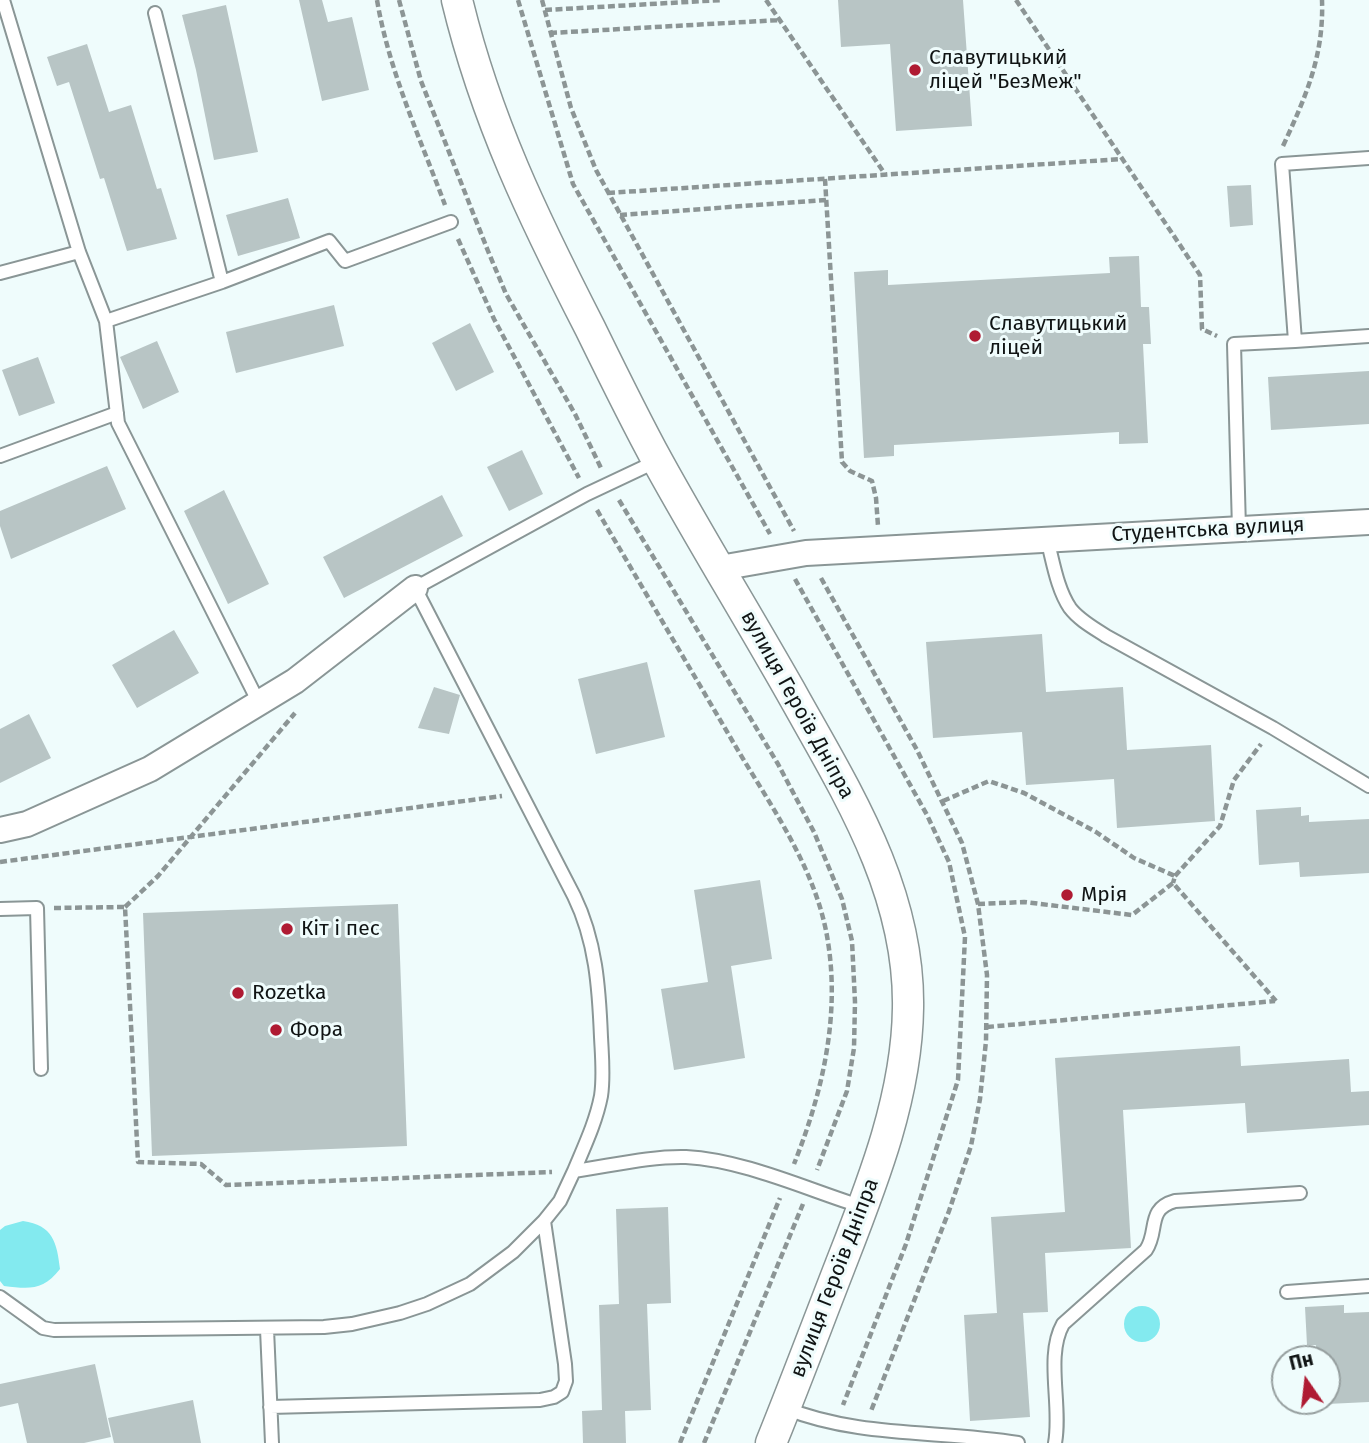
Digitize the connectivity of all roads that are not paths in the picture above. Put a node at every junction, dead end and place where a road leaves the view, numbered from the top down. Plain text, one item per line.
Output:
1 (3, 0) edge
2 (457, 0) edge
3 (155, 13) dead end
4 (1369, 158) edge
5 (451, 222) road end
6 (79, 252) junction
7 (0, 273) edge
8 (222, 282) junction
9 (106, 321) junction
10 (1369, 337) edge
11 (1295, 341) junction
12 (117, 413) junction
13 (0, 456) edge
14 (657, 461) junction
15 (1369, 522) edge
16 (1239, 529) junction
17 (1047, 539) junction
18 (720, 568) junction
19 (415, 588) junction
20 (259, 703) junction
21 (1369, 786) edge
22 (0, 830) edge
23 (0, 909) edge
24 (41, 1069) dead end
25 (574, 1171) junction
26 (1300, 1193) dead end
27 (863, 1207) junction
28 (544, 1221) junction
29 (1369, 1286) edge
30 (1287, 1292) dead end
31 (0, 1297) edge
32 (267, 1329) junction
33 (270, 1406) junction
34 (785, 1408) junction
35 (272, 1443) edge
36 (771, 1443) edge
37 (1018, 1443) edge
38 (1055, 1443) edge

1 - 6 lane
2 - 14 street, вулиця Героїв Дніпра
3 - 8 lane
4 - 11 lane
5 - 8 lane
6 - 7 lane
6 - 9 lane
8 - 9 lane
9 - 12 lane
10 - 11 lane
11 - 16 lane
12 - 13 lane
12 - 20 lane
14 - 18 street, вулиця Героїв Дніпра
14 - 19 lane
15 - 16 street, Студентська вулиця
16 - 17 street, Студентська вулиця
17 - 18 street, Студентська вулиця
17 - 21 lane
18 - 27 street, вулиця Героїв Дніпра
19 - 20 street
19 - 25 lane
20 - 22 street
23 - 24 lane
25 - 27 lane
25 - 28 lane
26 - 38 lane
27 - 34 street, вулиця Героїв Дніпра
28 - 32 lane
28 - 33 lane
29 - 30 lane
31 - 32 lane
32 - 33 lane
33 - 35 lane
34 - 36 street, вулиця Героїв Дніпра
34 - 37 lane

